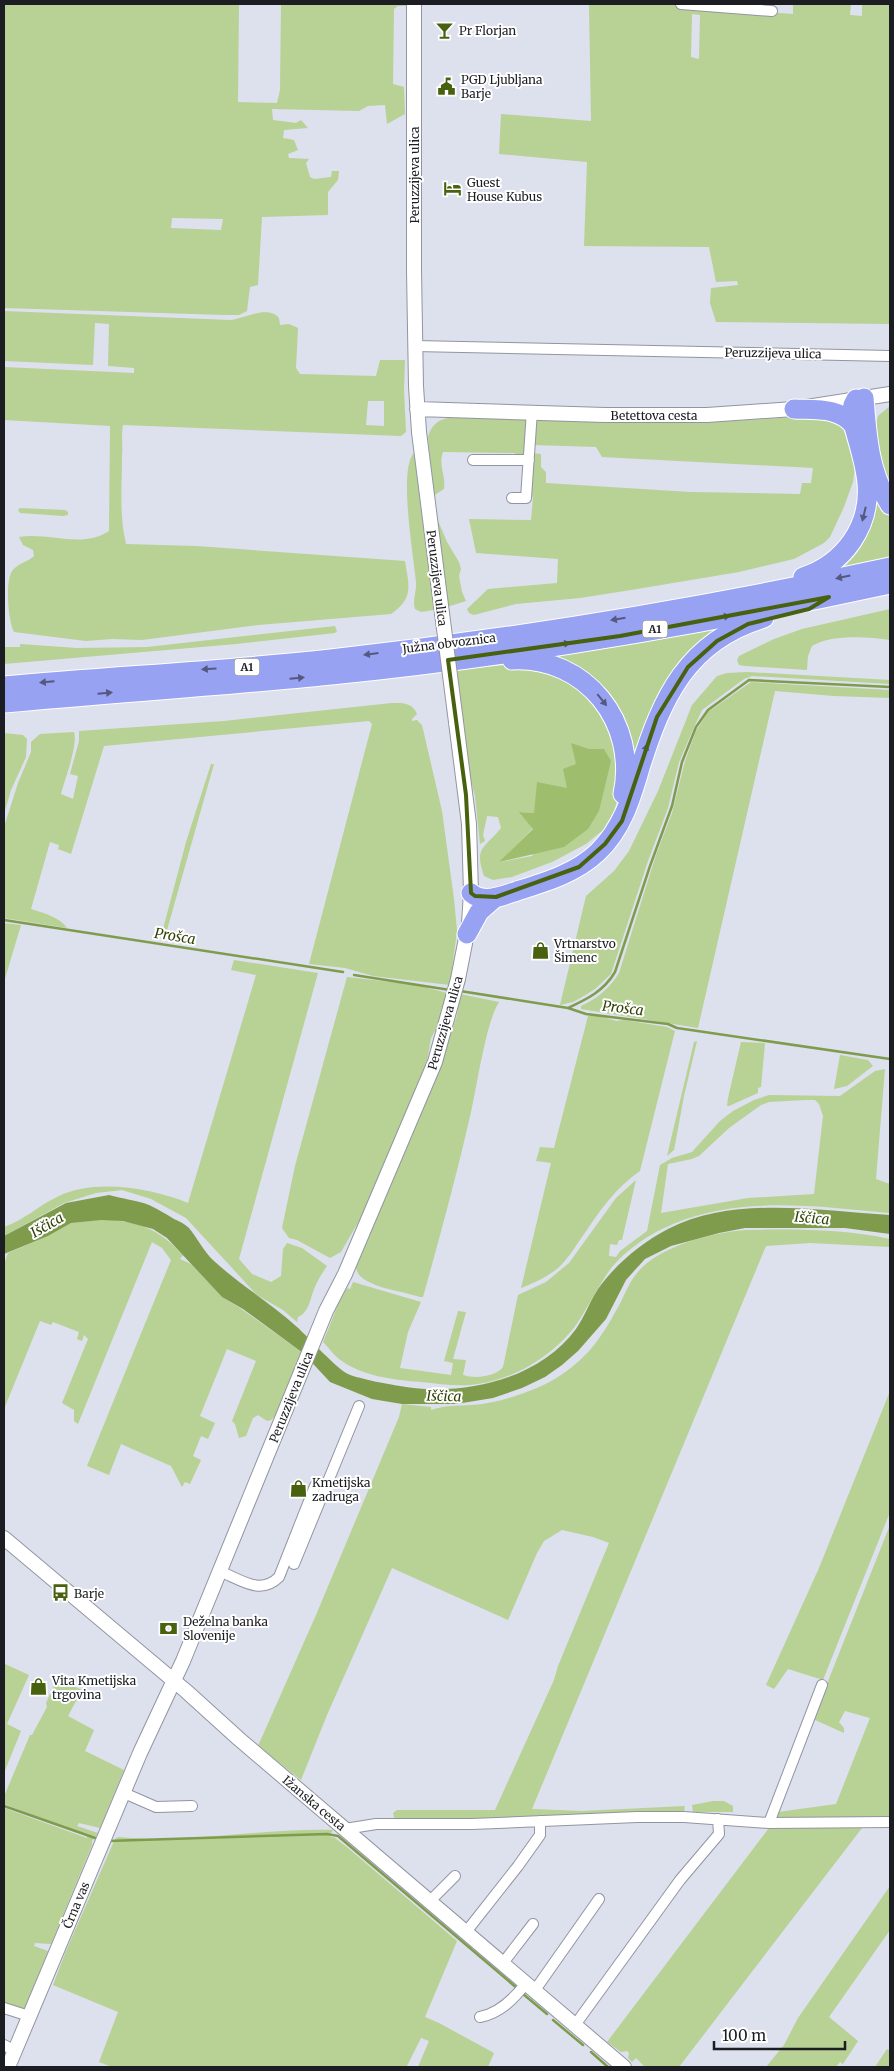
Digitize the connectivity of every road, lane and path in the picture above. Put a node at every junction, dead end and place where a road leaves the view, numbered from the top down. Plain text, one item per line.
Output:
1 (414, 4) edge
2 (681, 4) edge
3 (772, 10) dead end
4 (415, 346) junction
5 (890, 356) edge
6 (890, 394) edge
7 (860, 399) junction
8 (794, 408) junction
9 (417, 409) junction
10 (532, 412) junction
11 (854, 426) junction
12 (472, 460) dead end
13 (529, 460) junction
14 (512, 498) dead end
15 (890, 505) edge
16 (890, 567) edge
17 (890, 584) edge
18 (829, 597) junction
19 (735, 598) junction
20 (480, 656) junction
21 (4, 686) edge
22 (4, 703) edge
23 (471, 892) junction
24 (496, 897) junction
25 (467, 934) junction
26 (359, 1406) dead end
27 (315, 1486) dead end
28 (4, 1538) edge
29 (294, 1564) dead end
30 (219, 1571) junction
31 (174, 1681) junction
32 (822, 1685) dead end
33 (124, 1793) junction
34 (192, 1806) dead end
35 (718, 1819) junction
36 (540, 1821) junction
37 (890, 1822) edge
38 (769, 1823) junction
39 (345, 1829) junction
40 (455, 1876) dead end
41 (599, 1899) dead end
42 (430, 1901) junction
43 (532, 1924) dead end
44 (466, 1932) junction
45 (503, 1963) junction
46 (530, 1987) junction
47 (4, 2008) edge
48 (29, 2016) junction
49 (480, 2017) dead end
50 (575, 2025) junction
51 (9, 2048) edge
52 (8, 2067) edge
53 (624, 2067) edge

1 - 4 street, Peruzzijeva ulica
2 - 3 street
4 - 5 street, Peruzzijeva ulica
4 - 9 street, Peruzzijeva ulica
6 - 7 street, Betettova cesta
7 - 8 street, Betettova cesta
7 - 11 highway
7 - 15 highway
8 - 10 street, Betettova cesta
8 - 11 highway
9 - 10 street, Betettova cesta
9 - 23 street, Peruzzijeva ulica, bridge
10 - 13 street
11 -> 19 highway
12 - 13 street
13 - 14 street
16 -> 19 highway, Južna obvoznica / A1
17 - 18 highway, Južna obvoznica / A1
20 -> 18 highway, Južna obvoznica / A1
24 -> 18 highway
19 -> 21 highway, Južna obvoznica / A1
22 -> 20 highway, Južna obvoznica / A1
20 -> 23 highway
23 - 24 highway
23 - 25 street, Peruzzijeva ulica
24 - 25 highway
25 - 30 street, Peruzzijeva ulica
26 - 29 street
27 - 30 street
28 - 31 street, Ižanska cesta
30 - 31 street, Peruzzijeva ulica
31 - 33 street, Črna vas
31 - 39 street, Ižanska cesta
32 - 38 street
33 - 34 street
33 - 48 street, Črna vas
35 - 36 street
35 - 38 street
35 - 50 street
36 - 39 street
36 - 44 street
37 - 38 street
39 - 42 street, Ižanska cesta
40 - 42 street
41 - 46 street
42 - 44 street, Ižanska cesta
43 - 45 street
44 - 45 street, Ižanska cesta
45 - 46 street, Ižanska cesta
46 - 49 street
46 - 50 street, Ižanska cesta
47 - 48 street
48 - 51 street, Črna vas
50 - 53 street, Ižanska cesta
51 - 52 street, Črna vas

